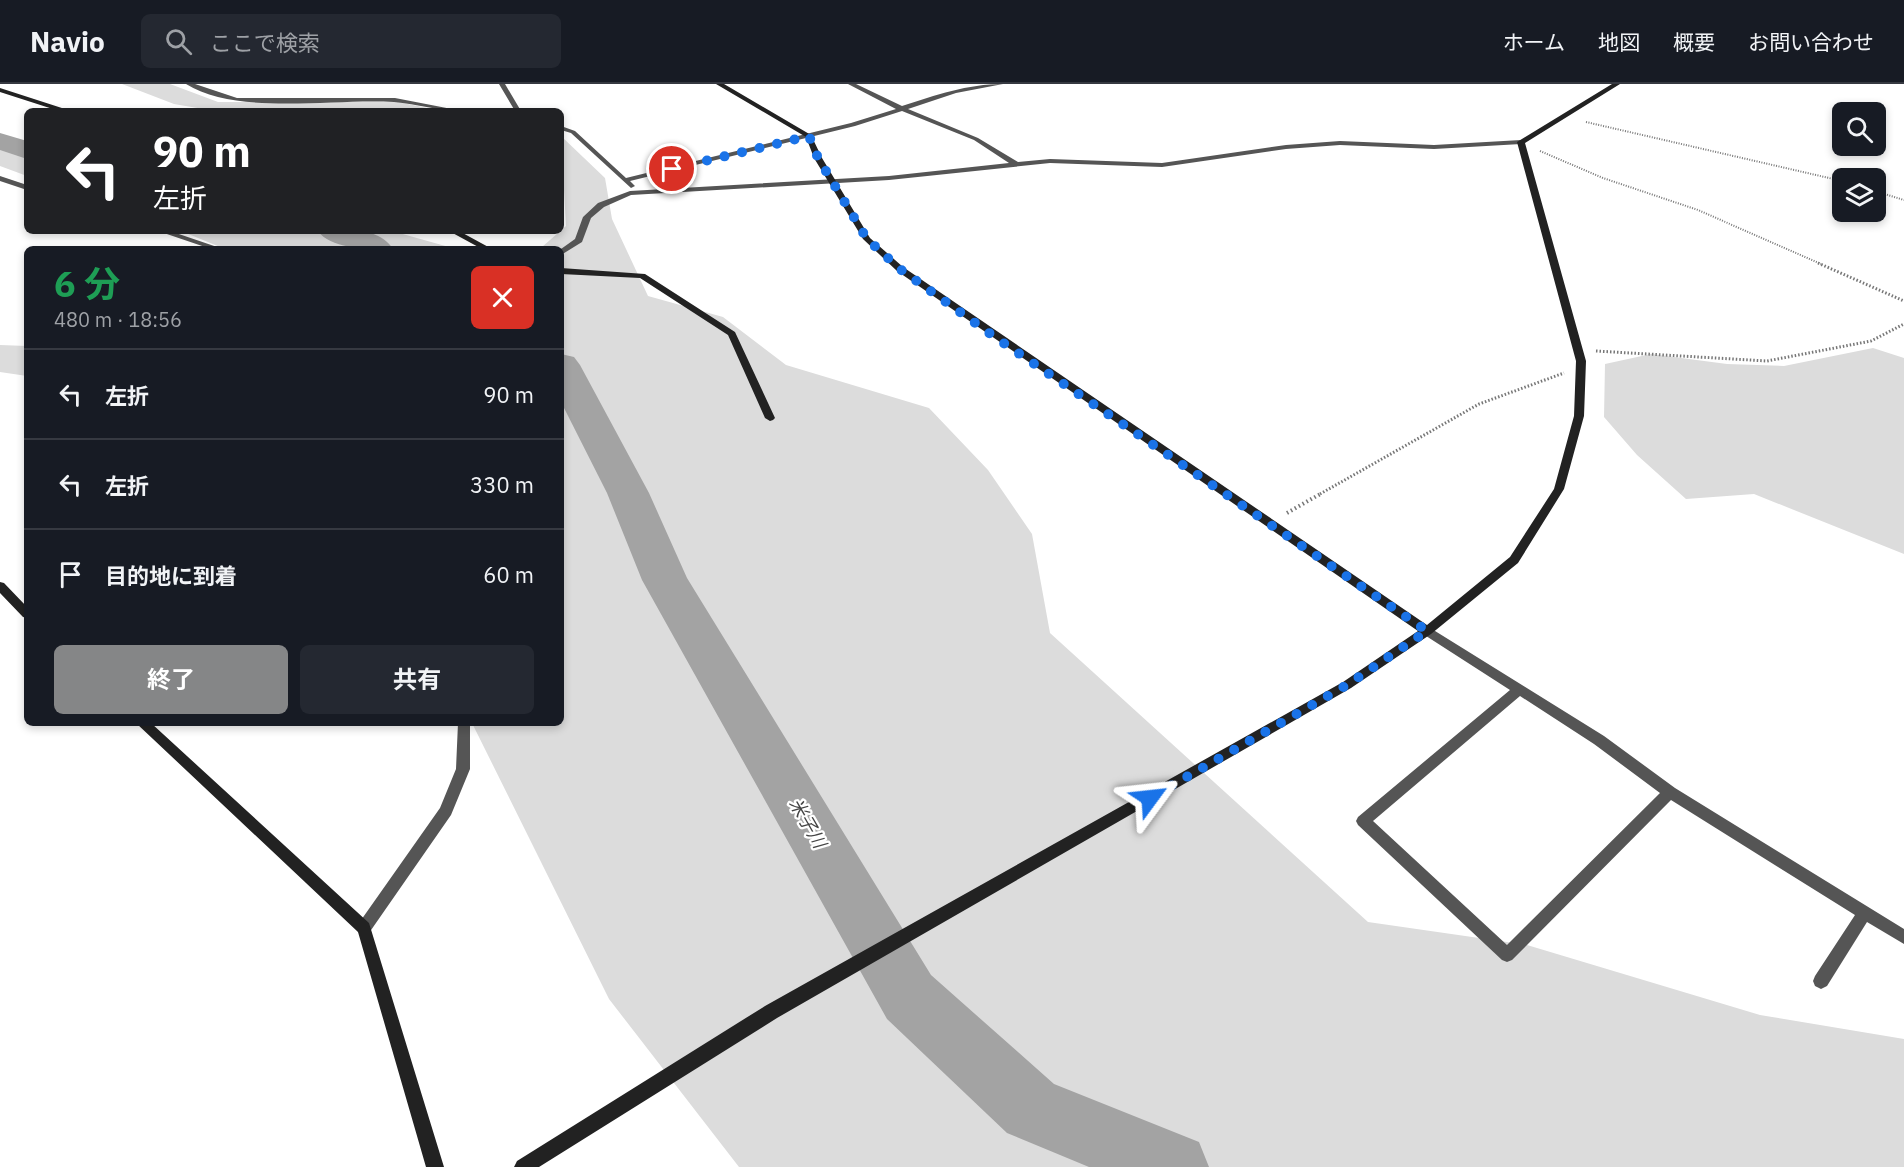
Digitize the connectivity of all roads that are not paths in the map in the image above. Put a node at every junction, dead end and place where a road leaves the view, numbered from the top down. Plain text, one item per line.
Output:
1 (189, 84) edge
2 (502, 84) edge
3 (719, 84) edge
4 (851, 84) edge
5 (1000, 84) edge
6 (1617, 84) edge
7 (0, 90) edge
8 (57, 108) edge
9 (442, 108) edge
10 (516, 108) edge
11 (900, 108) junction
12 (564, 129) edge
13 (809, 136) junction
14 (1521, 142) junction
15 (1016, 164) junction
16 (0, 178) edge
17 (626, 180) junction
18 (832, 180) junction
19 (24, 187) edge
20 (630, 193) junction
21 (172, 234) edge
22 (459, 234) edge
23 (210, 246) edge
24 (482, 246) edge
25 (564, 251) edge
26 (564, 271) edge
27 (770, 418) dead end
28 (0, 586) edge
29 (24, 611) edge
30 (1427, 631) junction
31 (1519, 690) junction
32 (145, 726) edge
33 (464, 726) edge
34 (1670, 792) junction
35 (1864, 913) junction
36 (364, 928) junction
37 (1904, 937) edge
38 (1821, 981) dead end
39 (435, 1167) edge
40 (524, 1167) edge

1 - 9 street
2 - 10 street
3 - 13 street
4 - 11 street
5 - 11 street
6 - 14 street
7 - 8 street
11 - 13 street
11 - 15 street
12 - 17 street
13 - 17 street
13 - 18 street
14 - 15 street
14 - 30 street
15 - 18 street
16 - 19 street
17 - 20 street
18 - 20 street
18 - 30 street
20 - 25 street
21 - 23 street
22 - 24 street
26 - 27 street
28 - 29 street
30 - 31 street
30 - 40 street
31 - 34 street
31 - 34 street
32 - 36 street
33 - 36 street
34 - 35 street
35 - 37 street
35 - 38 street
36 - 39 street

